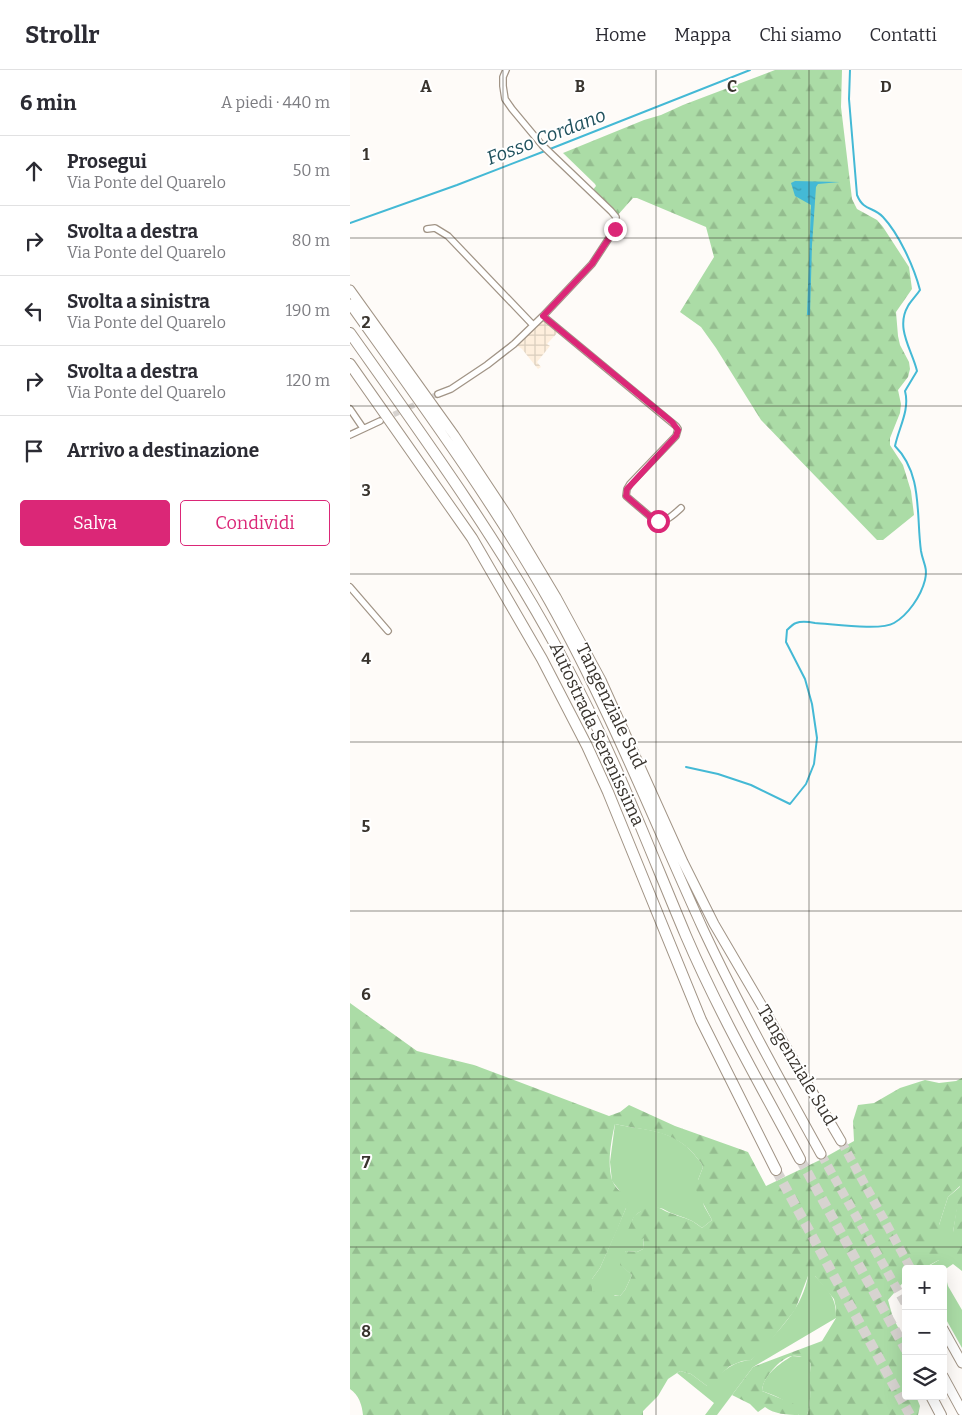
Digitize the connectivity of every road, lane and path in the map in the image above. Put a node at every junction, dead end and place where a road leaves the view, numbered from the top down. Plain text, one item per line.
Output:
1 (506, 70) edge
2 (427, 229) dead end
3 (350, 290) edge
4 (350, 304) edge
5 (543, 316) junction
6 (533, 325) junction
7 (350, 334) edge
8 (350, 364) edge
9 (438, 394) tunnel mouth
10 (350, 409) edge
11 (380, 421) tunnel mouth
12 (363, 428) junction
13 (350, 436) edge
14 (681, 508) dead end
15 (350, 588) edge
16 (388, 631) dead end
17 (841, 1141) tunnel mouth
18 (821, 1154) tunnel mouth
19 (800, 1160) tunnel mouth
20 (776, 1170) tunnel mouth
21 (947, 1336) edge
22 (962, 1363) edge
23 (947, 1383) edge
24 (933, 1400) edge
25 (962, 1411) edge
26 (941, 1415) edge

1 - 5 street
2 - 6 street
3 - 17 highway, Tangenziale Sud
4 - 18 highway, Tangenziale Sud
5 - 6 street
5 - 14 street
6 - 9 street
7 - 19 highway, Autostrada Serenissima
8 - 20 highway, Autostrada Serenissima
10 - 12 street
11 - 12 street
12 - 13 street
15 - 16 street
21 - 22 highway
23 - 25 highway
24 - 26 highway

